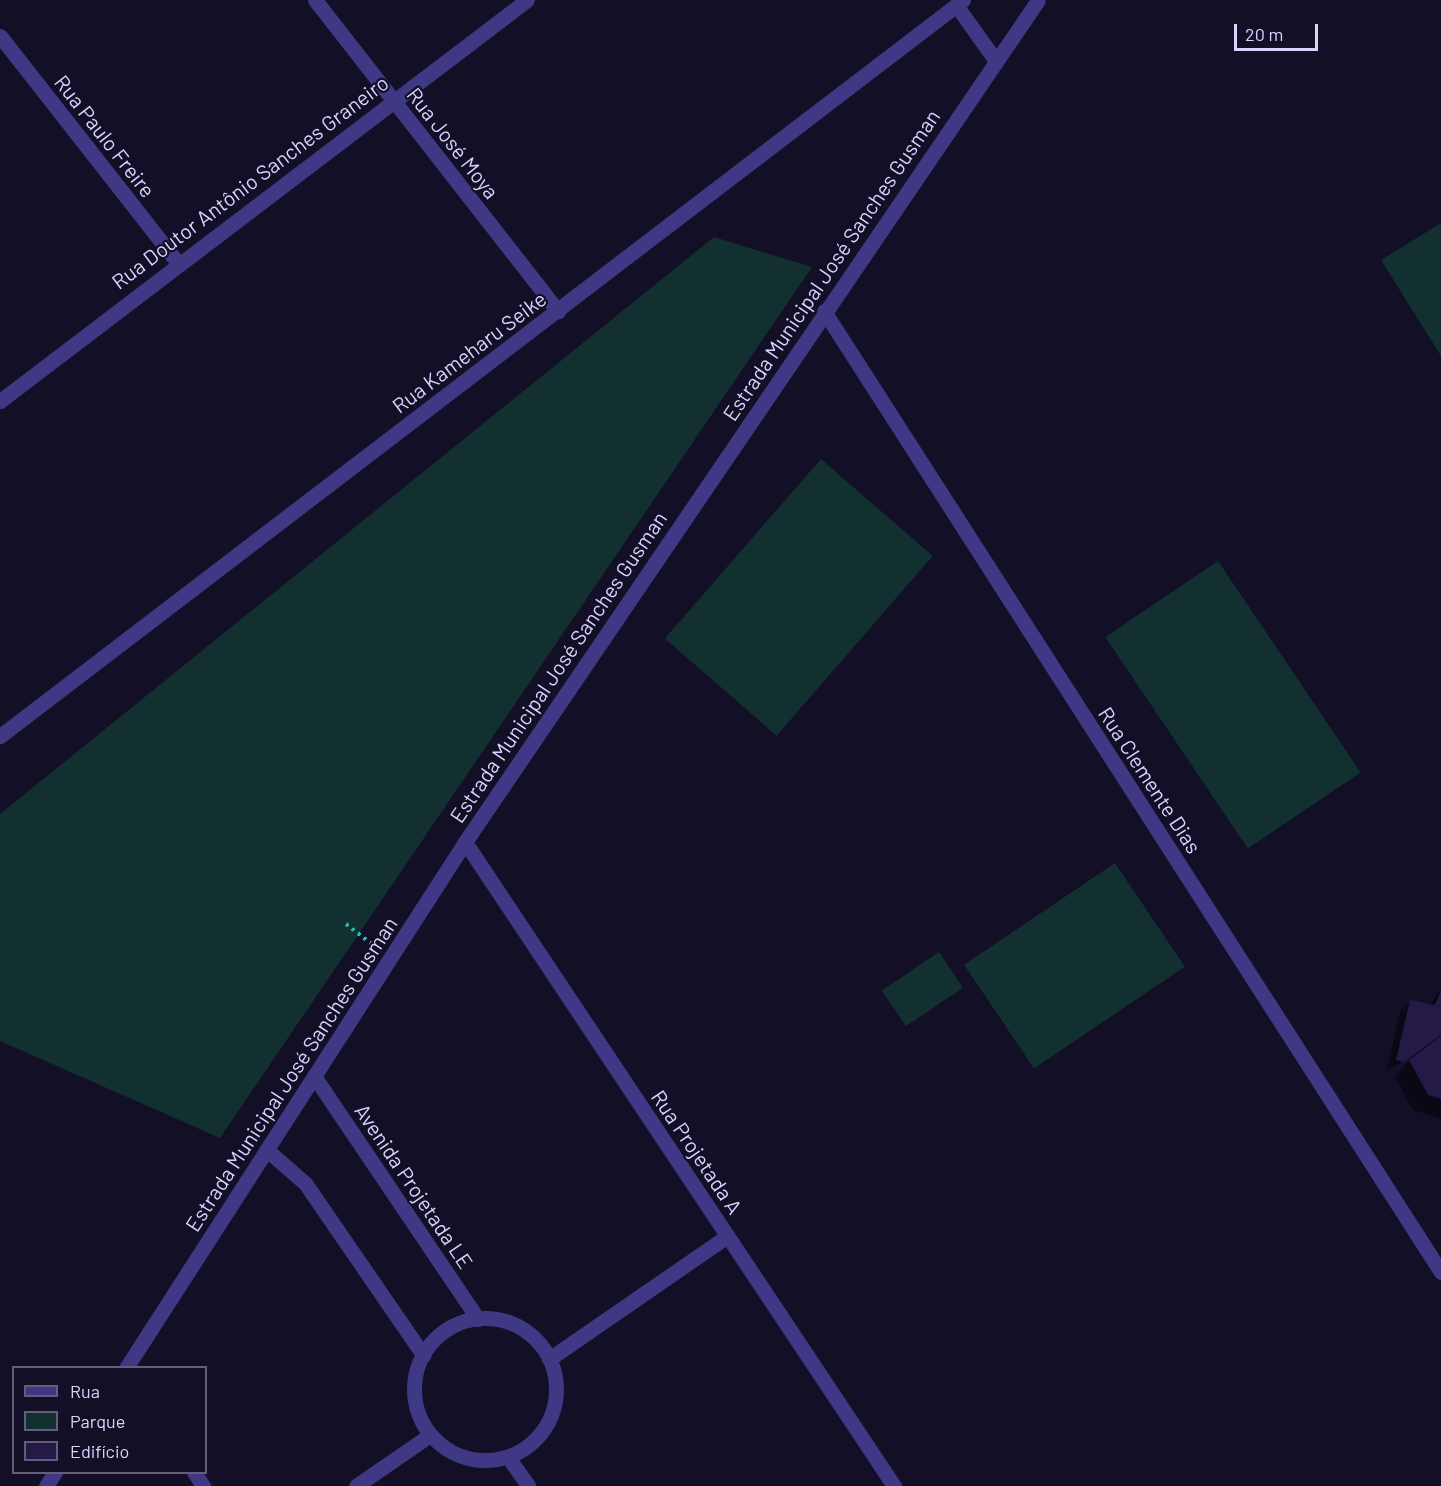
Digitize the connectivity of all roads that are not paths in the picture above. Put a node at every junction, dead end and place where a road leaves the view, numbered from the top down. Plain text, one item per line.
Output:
1 (315, 0) edge
2 (527, 0) edge
3 (1038, 0) edge
4 (960, 2) edge
5 (0, 36) edge
6 (996, 62) junction
7 (392, 100) junction
8 (177, 262) junction
9 (558, 311) junction
10 (824, 311) junction
11 (0, 401) edge
12 (0, 736) edge
13 (465, 842) junction
14 (314, 1076) junction
15 (267, 1150) junction
16 (727, 1236) junction
17 (1441, 1272) edge
18 (478, 1319) junction
19 (423, 1355) junction
20 (549, 1359) junction
21 (127, 1366) edge
22 (430, 1435) junction
23 (508, 1457) junction
24 (356, 1486) edge
25 (528, 1486) edge
26 (894, 1486) edge

1 - 7 street, Rua José Moya
2 - 7 street, Rua Doutor Antônio Sanches Graneiro
3 - 6 street, Estrada Municipal José Sanches Gusman
4 - 6 street
4 - 9 street, Rua Kameharu Seike
5 - 8 street, Rua Paulo Freire
6 - 10 street, Estrada Municipal José Sanches Gusman
7 - 8 street, Rua Doutor Antônio Sanches Graneiro
7 - 9 street, Rua José Moya
8 - 11 street, Rua Doutor Antônio Sanches Graneiro
9 - 12 street, Rua Kameharu Seike
10 - 13 street, Estrada Municipal José Sanches Gusman
10 - 17 street, Rua Clemente Dias
13 - 14 street, Estrada Municipal José Sanches Gusman
13 - 16 street, Rua Projetada A
14 - 15 street, Estrada Municipal José Sanches Gusman
14 - 18 street, Avenida Projetada LE
15 - 19 street
15 - 21 street, Estrada Municipal José Sanches Gusman
16 - 20 street
16 - 26 street, Rua Projetada A
18 - 19 street
18 - 20 street
19 - 22 street
20 - 23 street
22 - 23 street
22 - 24 street
23 - 25 street

